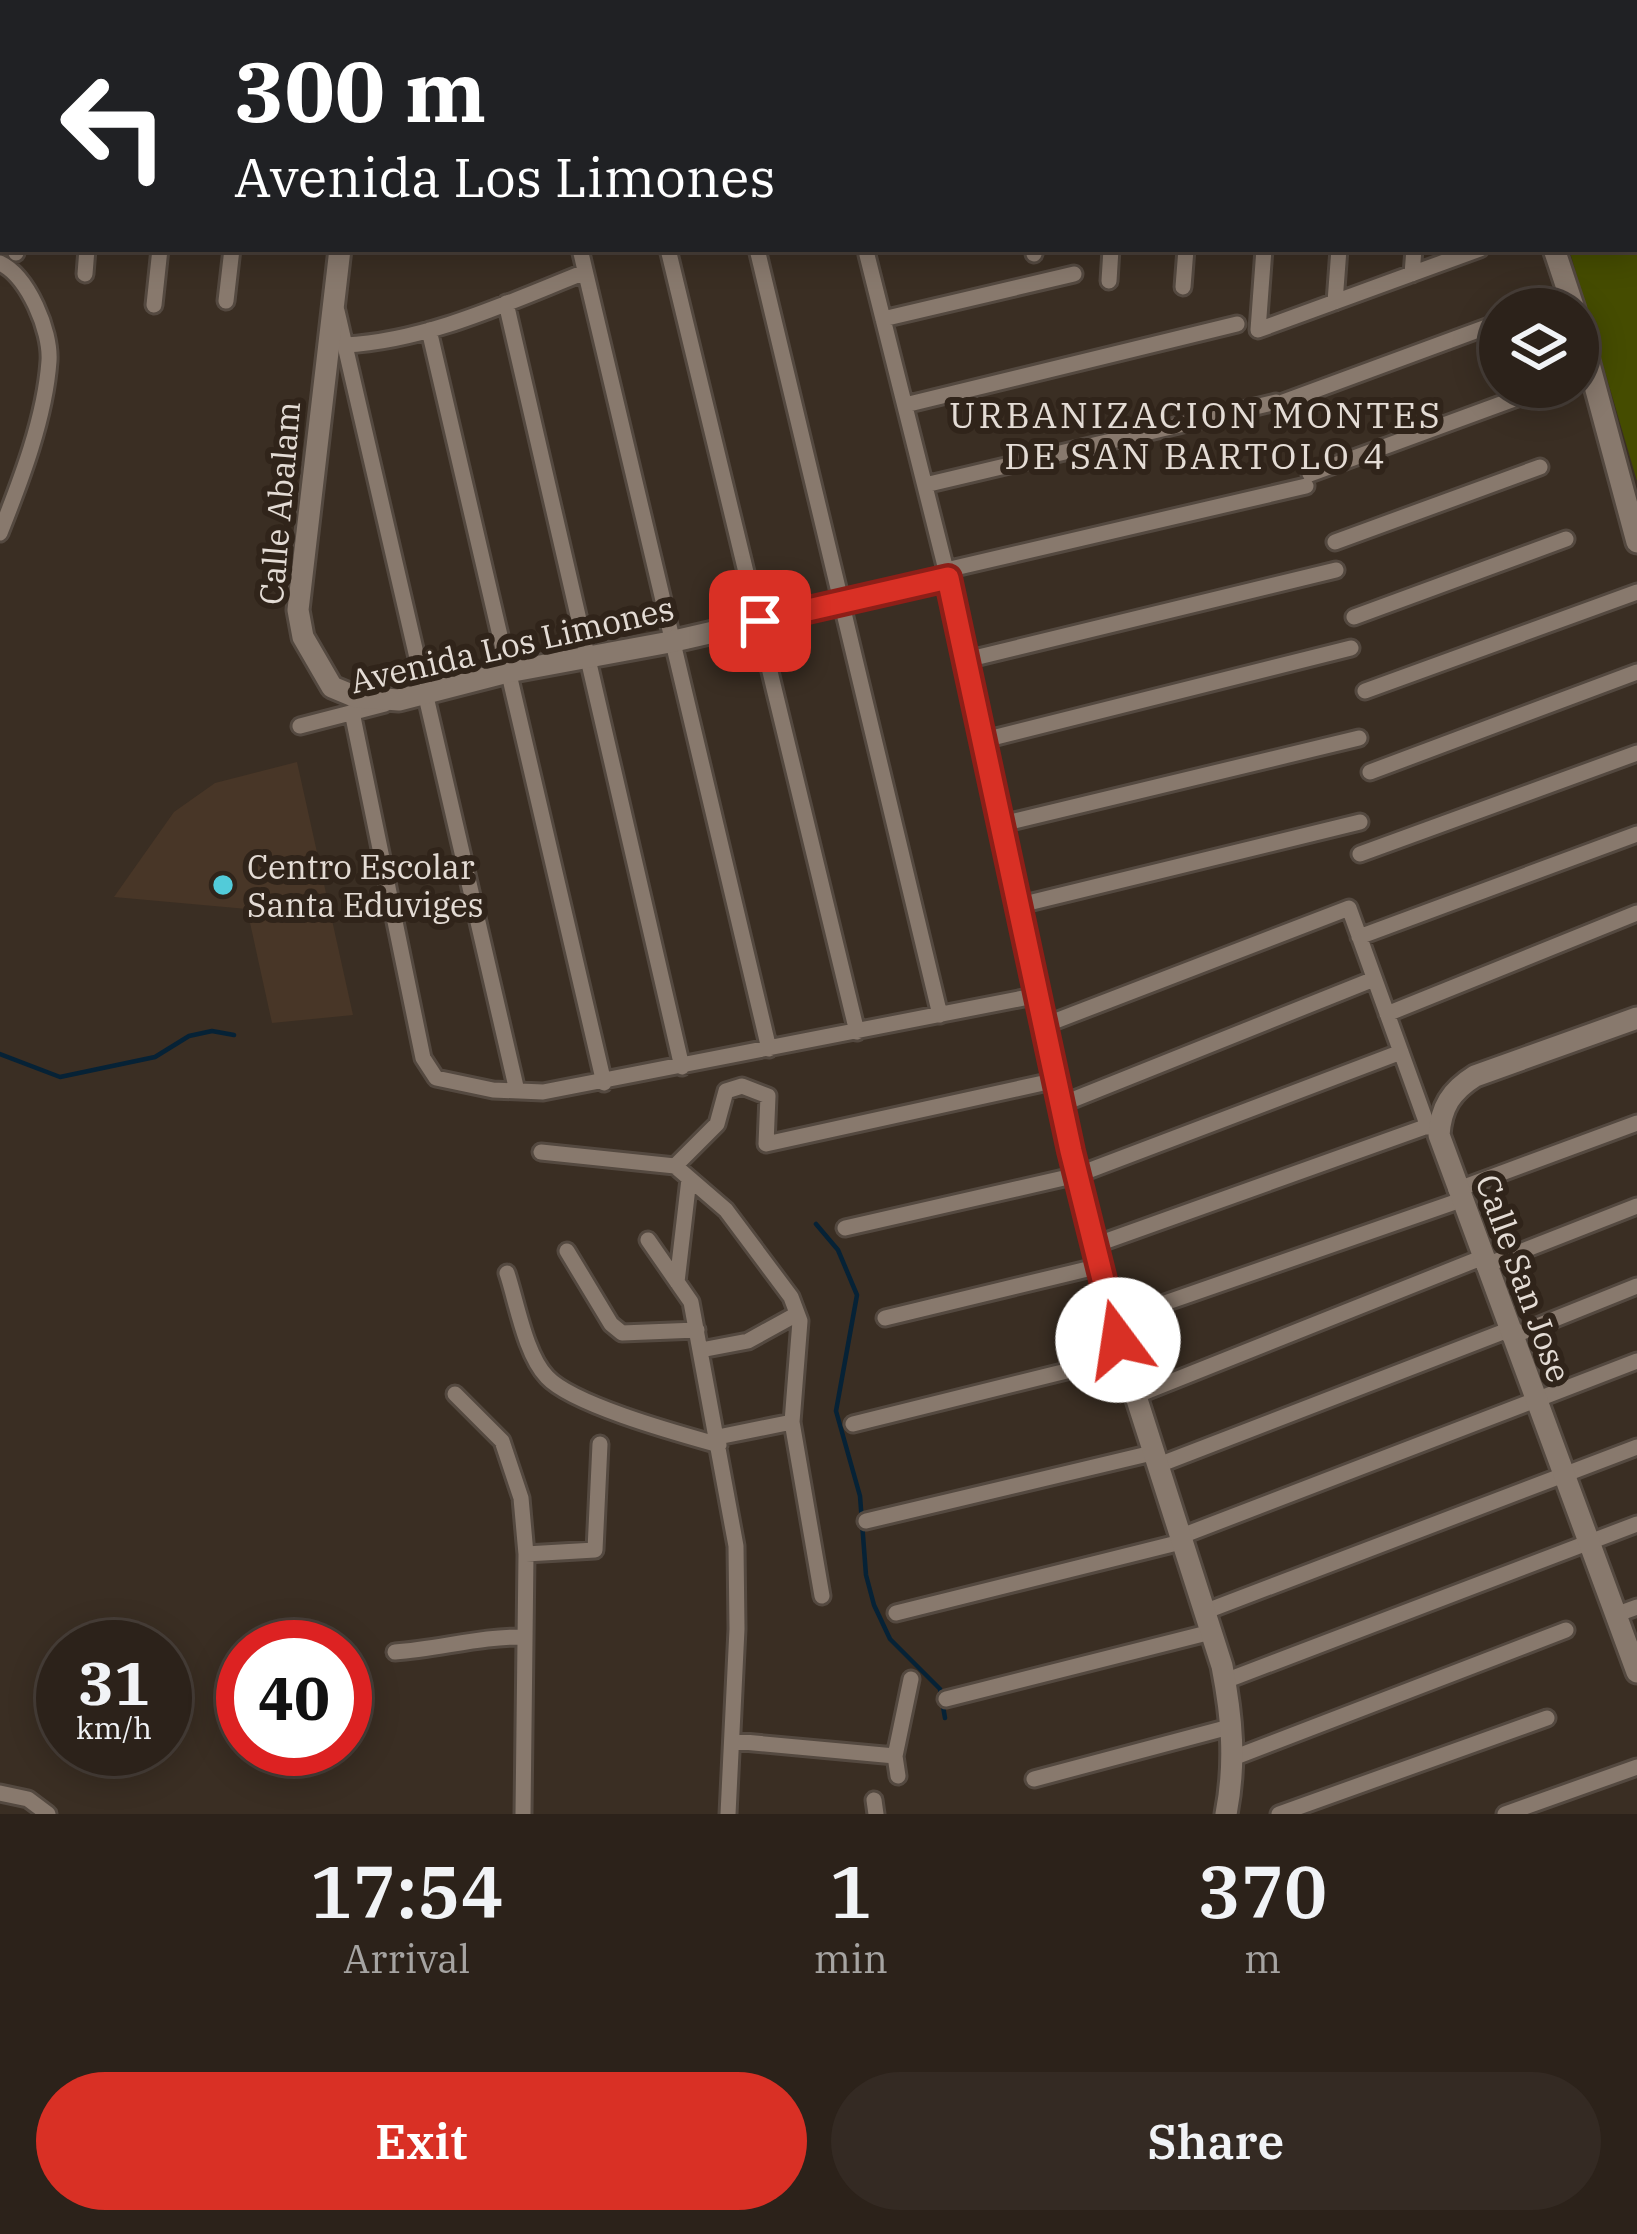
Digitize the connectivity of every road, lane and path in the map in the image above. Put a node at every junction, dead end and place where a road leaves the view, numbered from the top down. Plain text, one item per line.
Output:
1 (87, 252) edge
2 (160, 252) edge
3 (232, 252) edge
4 (340, 252) edge
5 (581, 252) edge
6 (669, 252) edge
7 (758, 252) edge
8 (1111, 252) edge
9 (1186, 252) edge
10 (1264, 252) edge
11 (1339, 252) edge
12 (1414, 252) edge
13 (1472, 252) edge
14 (1555, 252) edge
15 (867, 255) dead end
16 (0, 263) edge
17 (585, 272) junction
18 (85, 274) dead end
19 (1075, 274) dead end
20 (1412, 274) junction
21 (1109, 281) dead end
22 (1183, 287) dead end
23 (1567, 288) edge
24 (334, 296) junction
25 (226, 301) dead end
26 (1335, 302) junction
27 (506, 303) junction
28 (154, 305) dead end
29 (883, 319) junction
30 (1238, 324) dead end
31 (429, 330) junction
32 (1479, 330) edge
33 (345, 345) junction
34 (904, 405) junction
35 (1493, 408) edge
36 (1596, 408) edge
37 (1540, 467) dead end
38 (925, 485) junction
39 (0, 533) edge
40 (1566, 539) dead end
41 (1335, 542) dead end
42 (1637, 542) edge
43 (1336, 570) dead end
44 (947, 573) junction
45 (1637, 592) edge
46 (842, 602) junction
47 (1354, 617) dead end
48 (760, 621) junction
49 (670, 642) junction
50 (1352, 648) dead end
51 (591, 657) junction
52 (966, 661) junction
53 (508, 672) junction
54 (1637, 672) edge
55 (1365, 691) dead end
56 (423, 694) junction
57 (399, 700) junction
58 (352, 712) junction
59 (300, 726) dead end
60 (1359, 738) dead end
61 (983, 740) junction
62 (1637, 753) edge
63 (1370, 772) dead end
64 (1360, 822) dead end
65 (1002, 824) junction
66 (1637, 834) edge
67 (1360, 854) dead end
68 (1020, 905) junction
69 (1637, 913) edge
70 (1359, 937) junction
71 (1374, 979) junction
72 (1039, 995) junction
73 (1387, 1014) junction
74 (940, 1015) junction
75 (1637, 1018) edge
76 (1046, 1025) junction
77 (857, 1032) junction
78 (769, 1049) junction
79 (1401, 1052) junction
80 (682, 1067) junction
81 (1057, 1081) junction
82 (604, 1083) junction
83 (517, 1091) junction
84 (1061, 1104) junction
85 (1637, 1123) edge
86 (1434, 1124) junction
87 (542, 1152) dead end
88 (676, 1166) junction
89 (1077, 1175) junction
90 (689, 1179) junction
91 (1458, 1195) junction
92 (1637, 1206) edge
93 (845, 1228) dead end
94 (648, 1240) dead end
95 (567, 1251) dead end
96 (1097, 1256) junction
97 (1482, 1262) junction
98 (507, 1273) dead end
99 (677, 1282) junction
100 (1637, 1286) edge
101 (797, 1314) junction
102 (885, 1318) dead end
103 (1113, 1321) junction
104 (697, 1330) junction
105 (1509, 1333) junction
106 (701, 1350) junction
107 (1123, 1357) junction
108 (1637, 1361) edge
109 (455, 1394) dead end
110 (1135, 1396) junction
111 (1534, 1400) junction
112 (792, 1422) junction
113 (853, 1424) dead end
114 (718, 1441) junction
115 (600, 1444) dead end
116 (1637, 1447) edge
117 (1154, 1459) junction
118 (1561, 1476) junction
119 (866, 1521) dead end
120 (1637, 1524) edge
121 (1180, 1539) junction
122 (1587, 1543) junction
123 (526, 1554) junction
124 (822, 1596) dead end
125 (1637, 1607) edge
126 (896, 1613) dead end
127 (1615, 1616) junction
128 (1207, 1623) junction
129 (1566, 1630) dead end
130 (525, 1636) junction
131 (395, 1652) dead end
132 (1637, 1672) edge
133 (911, 1679) dead end
134 (1225, 1681) junction
135 (946, 1699) dead end
136 (1547, 1718) dead end
137 (1233, 1726) junction
138 (734, 1741) junction
139 (895, 1756) junction
140 (1232, 1758) junction
141 (1637, 1767) edge
142 (898, 1776) dead end
143 (1034, 1779) dead end
144 (0, 1792) edge
145 (47, 1814) edge
146 (523, 1814) edge
147 (728, 1814) edge
148 (1226, 1814) edge
149 (1279, 1814) edge
150 (1504, 1814) edge

1 - 18 street
2 - 28 street
3 - 25 street
4 - 24 street, Calle Abalam
5 - 17 street
6 - 48 street
7 - 46 street
8 - 21 street
9 - 22 street
10 - 26 street
11 - 26 street
12 - 20 street
13 - 20 street
14 - 23 street
15 - 29 street
16 - 39 street
17 - 27 street
17 - 49 street
19 - 29 street
20 - 26 street
24 - 33 street
24 - 57 street, Calle Abalam
27 - 31 street
27 - 51 street
29 - 34 street
30 - 34 street
31 - 33 street
31 - 53 street
32 - 38 street
33 - 56 street
34 - 38 street
35 - 44 street
36 - 42 street
37 - 41 street
38 - 44 street
40 - 47 street
43 - 52 street
44 - 46 street, Avenida Los Limones
44 - 52 street
45 - 55 street
46 - 48 street, Avenida Los Limones
46 - 74 street
48 - 49 street, Avenida Los Limones
48 - 77 street
49 - 51 street, Avenida Los Limones
49 - 78 street
50 - 61 street
51 - 53 street, Avenida Los Limones
51 - 80 street
52 - 61 street
53 - 56 street, Avenida Los Limones
53 - 82 street
54 - 63 street
56 - 57 street, Avenida Los Limones
56 - 83 street
57 - 58 street, Avenida Los Limones
58 - 59 street, Avenida Los Limones
58 - 83 street
60 - 65 street
61 - 65 street
62 - 67 street
64 - 68 street
65 - 68 street
66 - 70 street
68 - 72 street
69 - 73 street
70 - 71 street
70 - 76 street
71 - 73 street
71 - 84 street
72 - 74 street
72 - 76 street
73 - 79 street
74 - 77 street
75 - 86 street
76 - 81 street
77 - 78 street
78 - 80 street
79 - 86 street
79 - 89 street
80 - 82 street
81 - 84 street
81 - 88 street
82 - 83 street
84 - 89 street
85 - 91 street
86 - 91 street, Calle San Jose
86 - 96 street
87 - 88 street
88 - 90 street
89 - 93 street
89 - 96 street
90 - 99 street
90 - 101 street
91 - 97 street, Calle San Jose
91 - 103 street
92 - 97 street
94 - 99 street
95 - 104 street
96 - 102 street
96 - 103 street
97 - 105 street, Calle San Jose
97 - 110 street
98 - 114 street
99 - 104 street
100 - 105 street
101 - 106 street
101 - 112 street
103 - 107 street
104 - 106 street
105 - 111 street, Calle San Jose
105 - 117 street
106 - 114 street
107 - 110 street
107 - 113 street
108 - 111 street
109 - 123 street
110 - 117 street
111 - 118 street, Calle San Jose
111 - 121 street
112 - 114 street
112 - 124 street
114 - 138 street
115 - 123 street
116 - 118 street
117 - 119 street
117 - 121 street
118 - 122 street, Calle San Jose
118 - 128 street
120 - 122 street
121 - 126 street
121 - 128 street
122 - 127 street, Calle San Jose
122 - 134 street
123 - 130 street
125 - 127 street
127 - 132 street, Calle San Jose
128 - 134 street
128 - 135 street
129 - 140 street
130 - 131 street
130 - 146 street
133 - 139 street
134 - 137 street
136 - 149 street
137 - 140 street
137 - 143 street
138 - 139 street
138 - 147 street
139 - 142 street
140 - 148 street
141 - 150 street
144 - 145 street

